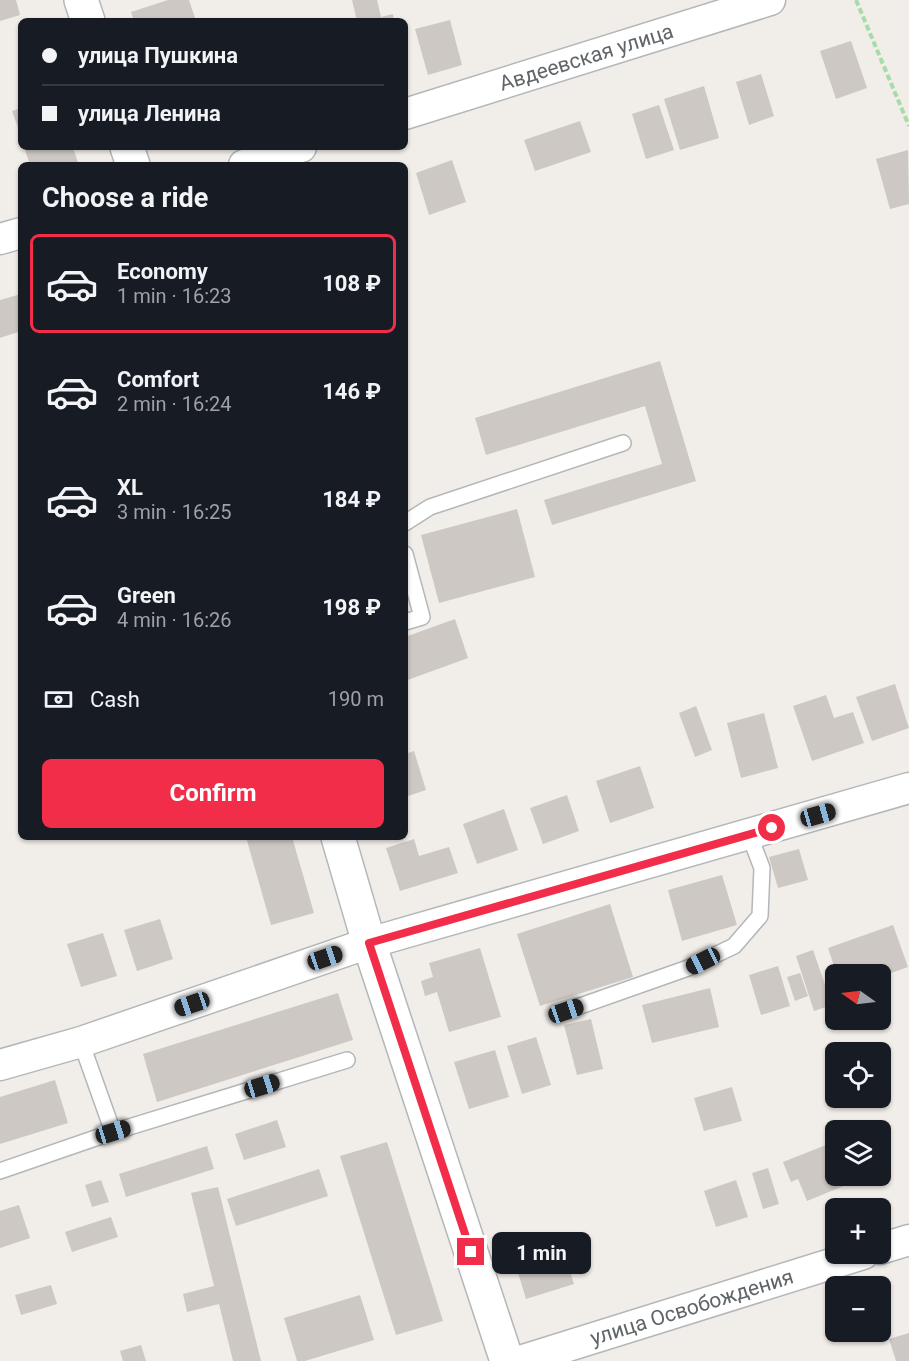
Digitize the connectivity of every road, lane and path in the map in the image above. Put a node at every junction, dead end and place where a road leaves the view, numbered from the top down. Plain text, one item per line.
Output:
1 (81, 0) edge
2 (770, 0) edge
3 (856, 0) edge
4 (87, 18) edge
5 (408, 113) edge
6 (909, 126) edge
7 (292, 150) edge
8 (254, 162) edge
9 (18, 234) edge
10 (0, 239) edge
11 (623, 443) dead end
12 (408, 521) edge
13 (408, 565) edge
14 (408, 621) edge
15 (909, 788) edge
16 (749, 834) junction
17 (339, 840) edge
18 (369, 943) junction
19 (566, 1011) dead end
20 (81, 1042) junction
21 (347, 1060) dead end
22 (0, 1065) edge
23 (113, 1132) junction
24 (0, 1171) edge
25 (909, 1240) edge
26 (891, 1246) edge
27 (831, 1264) edge
28 (507, 1361) edge
29 (520, 1361) edge

1 - 4 main road
2 - 5 street, Авдеевская улица
3 - 6 path
7 - 8 street
9 - 10 street
11 - 12 lane
13 - 14 lane
15 - 16 street
16 - 18 street
16 - 19 lane
17 - 18 main road
18 - 20 street
18 - 28 main road
20 - 22 street
20 - 23 lane
21 - 23 lane
23 - 24 lane
25 - 26 street
27 - 29 street, улица Освобождения

